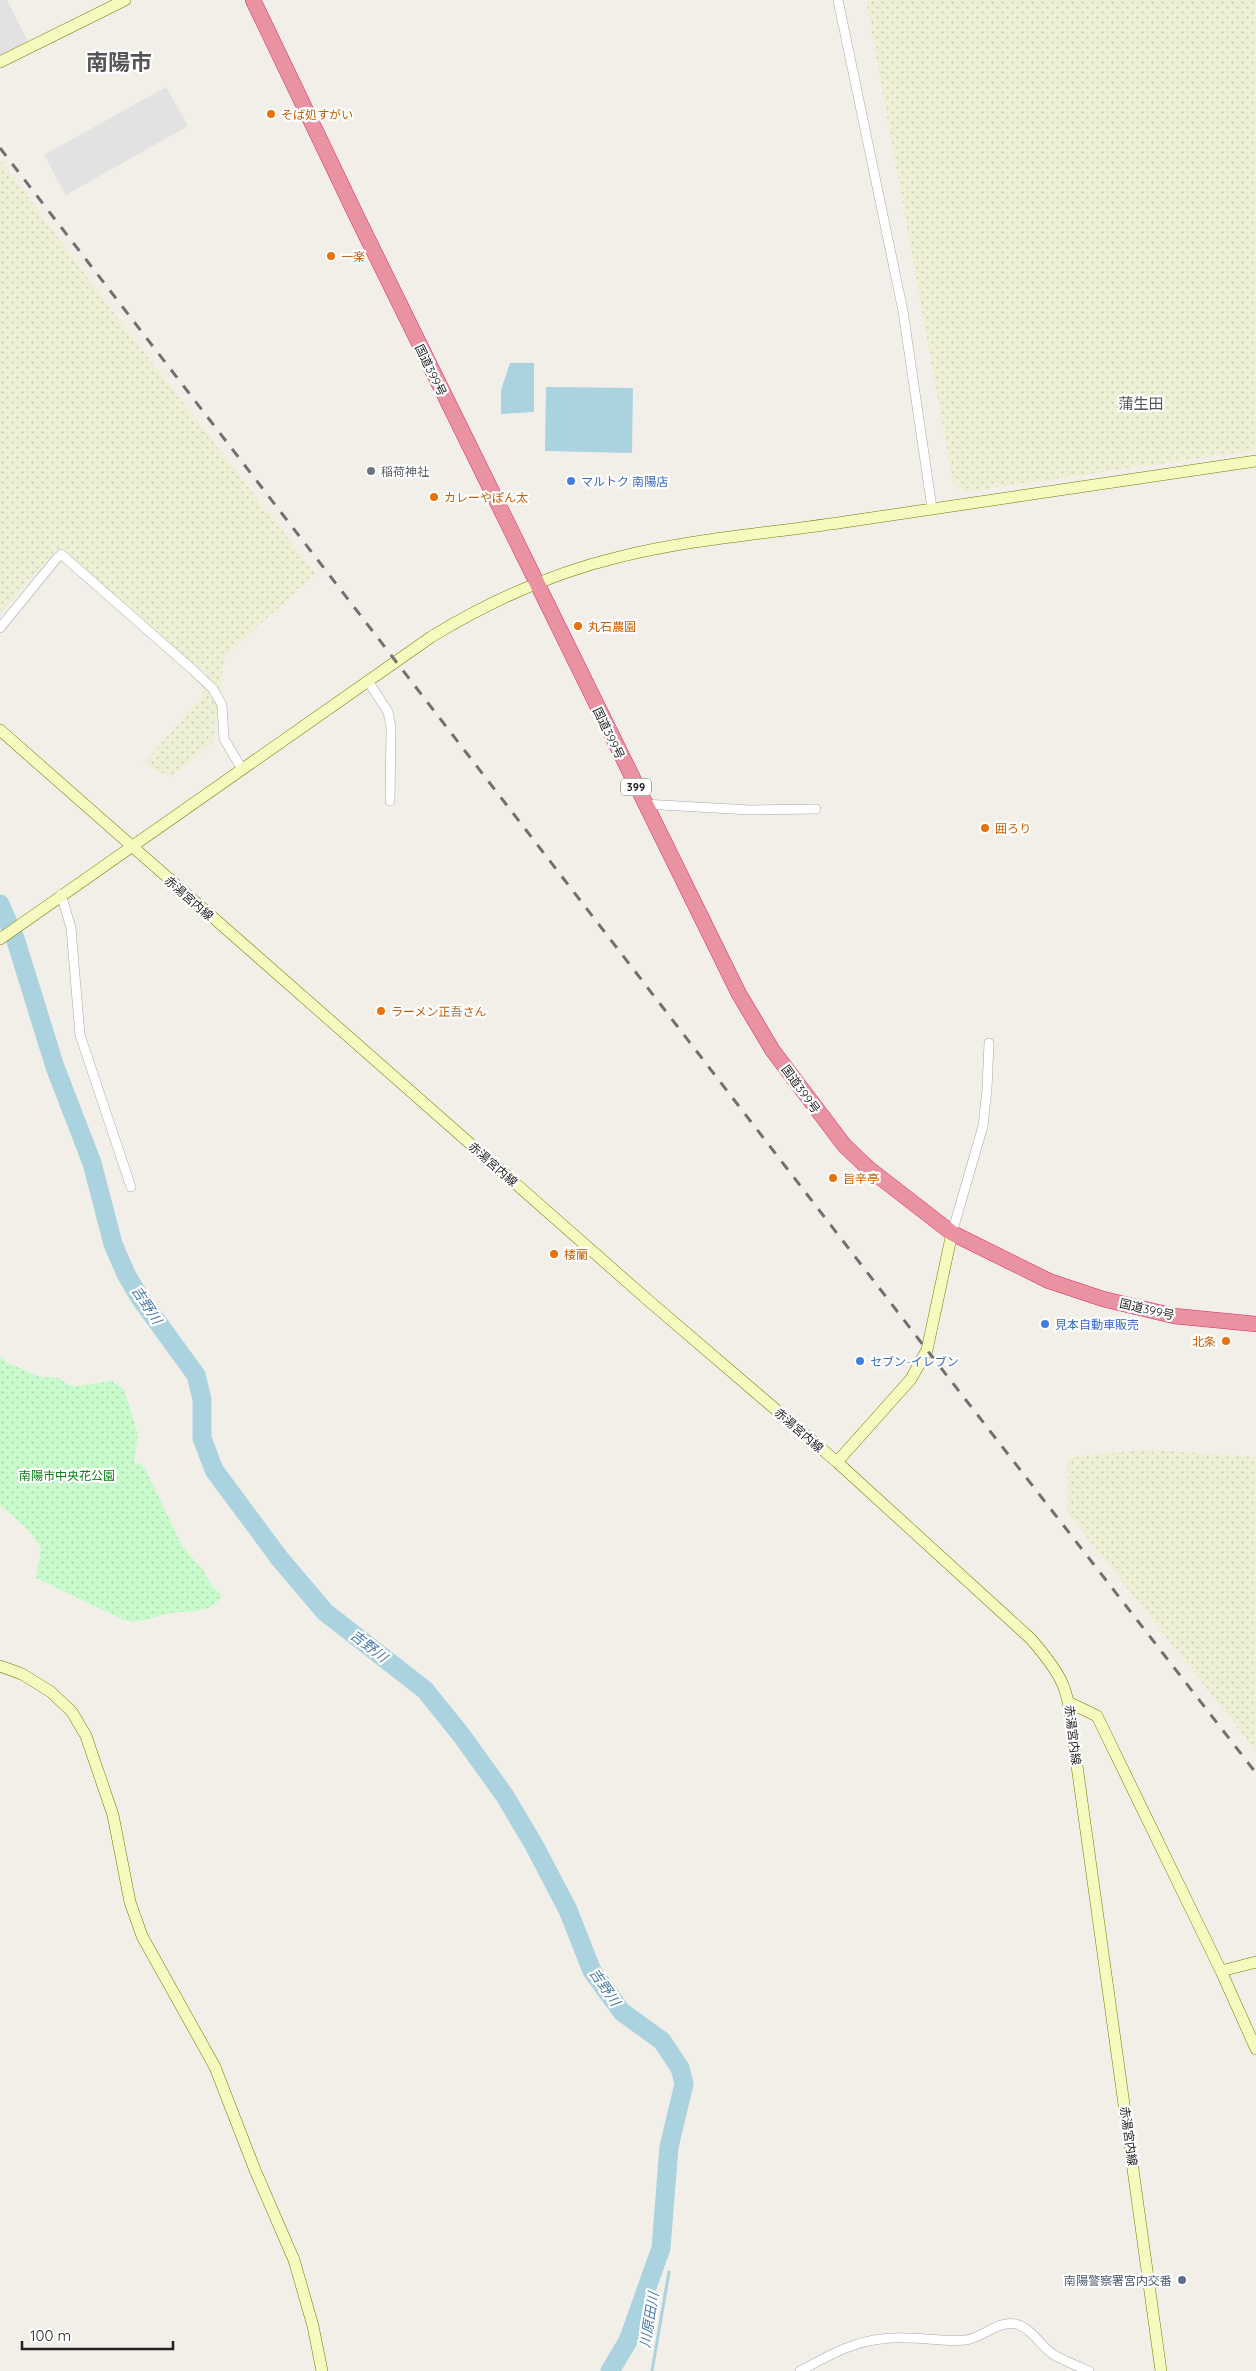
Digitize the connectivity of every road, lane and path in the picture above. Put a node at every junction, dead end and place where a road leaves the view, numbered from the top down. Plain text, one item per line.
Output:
1 (125, 0) edge
2 (253, 0) edge
3 (838, 0) edge
4 (0, 62) edge
5 (1256, 461) edge
6 (932, 508) junction
7 (536, 583) junction
8 (0, 628) edge
9 (368, 680) junction
10 (0, 730) edge
11 (242, 769) junction
12 (390, 801) dead end
13 (644, 804) junction
14 (816, 809) dead end
15 (131, 847) junction
16 (61, 894) junction
17 (0, 939) edge
18 (989, 1043) dead end
19 (130, 1187) dead end
20 (952, 1233) junction
21 (1256, 1324) edge
22 (837, 1462) junction
23 (0, 1666) edge
24 (1070, 1703) junction
25 (1256, 1962) edge
26 (1221, 1971) junction
27 (1256, 2048) edge
28 (322, 2371) edge
29 (800, 2371) edge
30 (1089, 2371) edge
31 (1161, 2371) edge

1 - 4 street
2 - 7 highway, 国道399号 / 399
3 - 6 street
5 - 6 street
6 - 7 street
7 - 9 street
7 - 13 highway, 国道399号 / 399
8 - 11 street
9 - 11 street
9 - 12 street
10 - 15 street, 赤湯宮内線
11 - 15 street
13 - 14 street
13 - 20 highway, 国道399号 / 399
15 - 16 street
15 - 22 street, 赤湯宮内線
16 - 17 street
16 - 19 street
18 - 20 street
20 - 21 highway, 国道399号 / 399
20 - 22 street
22 - 24 street, 赤湯宮内線
23 - 28 street
24 - 26 street
24 - 31 street, 赤湯宮内線
25 - 26 street
26 - 27 street
29 - 30 street

